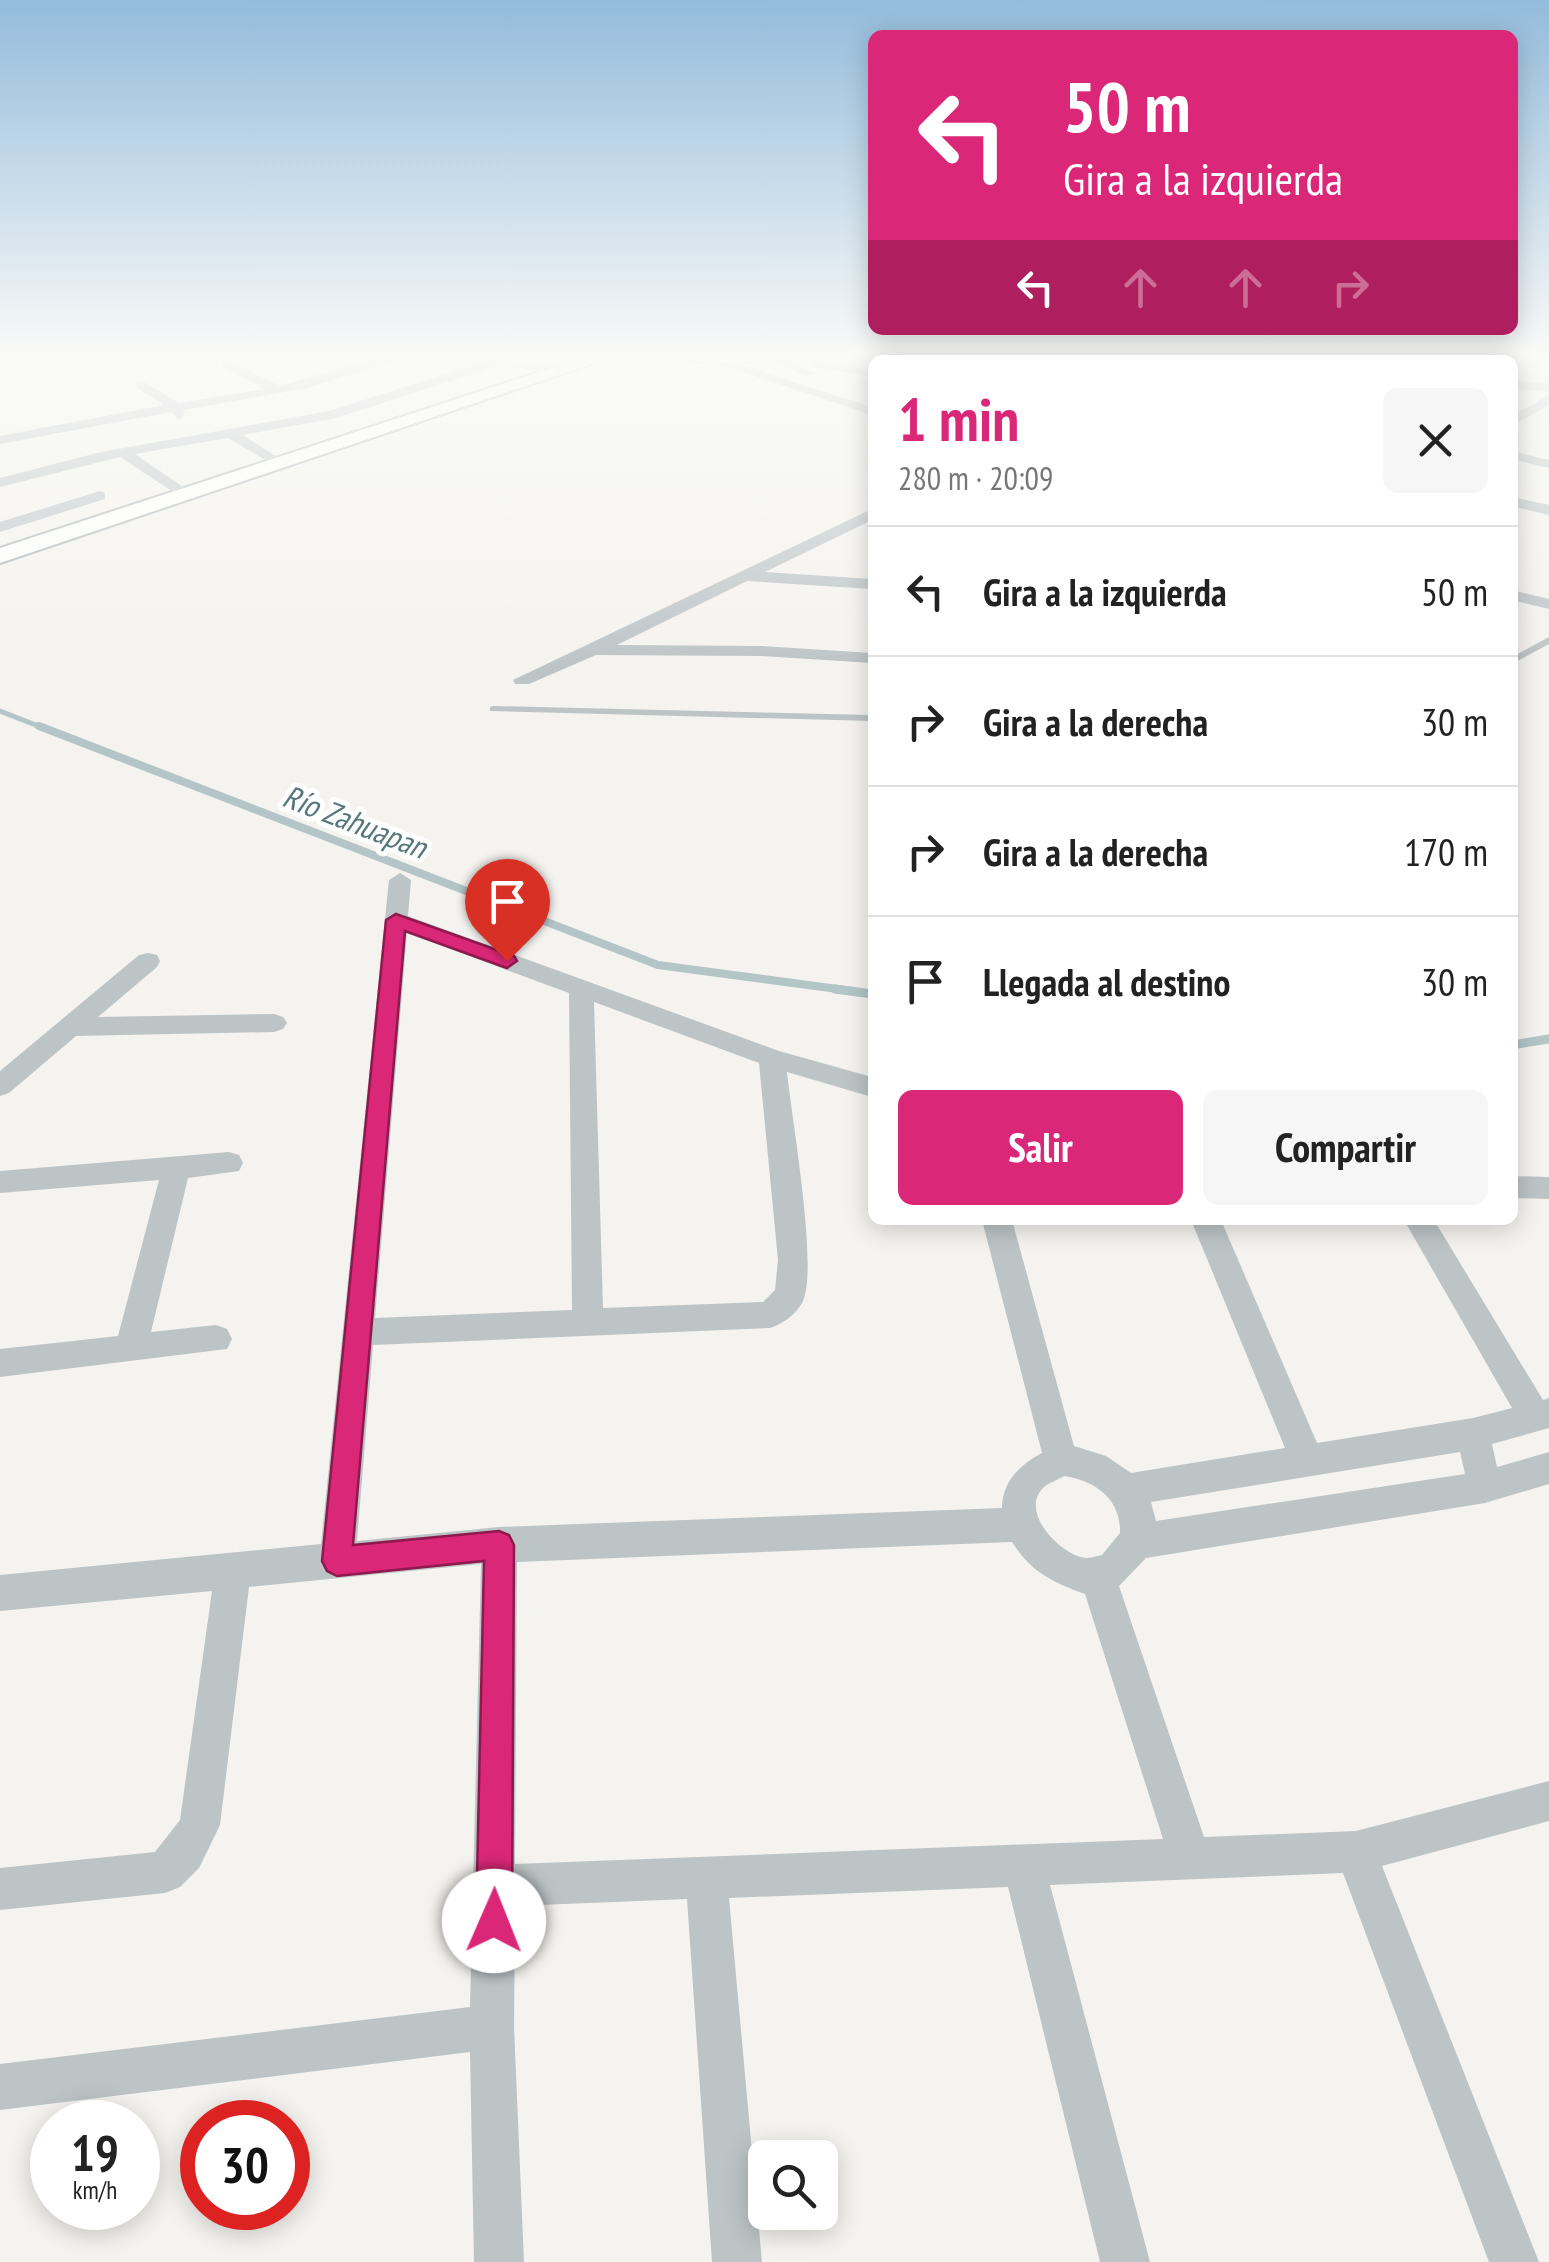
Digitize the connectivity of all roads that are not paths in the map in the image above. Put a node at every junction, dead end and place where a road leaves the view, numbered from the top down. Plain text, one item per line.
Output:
1 (95, 459) edge
2 (132, 459) edge
3 (295, 459) edge
4 (0, 482) edge
5 (178, 490) dead end
6 (100, 496) dead end
7 (1518, 502) edge
8 (1549, 510) edge
9 (868, 516) edge
10 (0, 527) edge
11 (0, 556) edge
12 (745, 576) junction
13 (868, 584) edge
14 (1518, 596) edge
15 (1549, 604) edge
16 (1518, 612) edge
17 (1549, 618) edge
18 (1549, 640) edge
19 (592, 650) junction
20 (868, 658) edge
21 (1518, 658) edge
22 (522, 680) dead end
23 (493, 709) dead end
24 (868, 718) edge
25 (400, 880) dead end
26 (396, 920) junction
27 (148, 961) dead end
28 (582, 988) junction
29 (274, 1023) dead end
30 (68, 1027) junction
31 (772, 1058) junction
32 (868, 1085) edge
33 (0, 1086) edge
34 (228, 1163) dead end
35 (176, 1167) junction
36 (0, 1182) edge
37 (1518, 1186) edge
38 (1549, 1188) edge
39 (998, 1225) edge
40 (1208, 1225) edge
41 (1422, 1225) edge
42 (588, 1322) junction
43 (358, 1332) junction
44 (216, 1339) dead end
45 (130, 1348) junction
46 (0, 1363) edge
47 (1542, 1415) edge
48 (1473, 1434) junction
49 (1060, 1460) junction
50 (1308, 1460) junction
51 (1549, 1468) edge
52 (1485, 1487) junction
53 (1126, 1490) junction
54 (1021, 1524) junction
55 (1136, 1542) junction
56 (499, 1545) junction
57 (337, 1561) junction
58 (233, 1571) junction
59 (1097, 1574) junction
60 (0, 1593) edge
61 (1549, 1802) edge
62 (1356, 1852) junction
63 (1190, 1858) junction
64 (1024, 1865) junction
65 (706, 1877) junction
66 (494, 1886) junction
67 (0, 1889) edge
68 (492, 2027) junction
69 (0, 2088) edge
70 (499, 2262) edge
71 (737, 2262) edge
72 (1125, 2262) edge
73 (1514, 2262) edge

1 - 4 street
2 - 5 street
3 - 11 street
6 - 10 street
7 - 8 street
9 - 12 street
12 - 13 street
12 - 19 street
14 - 15 street
16 - 17 street
18 - 21 lane
19 - 20 street
19 - 22 street
23 - 24 lane
25 - 26 street
26 - 28 street
26 - 43 street
27 - 30 street
28 - 31 street
28 - 42 street
29 - 30 street
30 - 33 street
31 - 32 street
31 - 42 street
34 - 35 street
35 - 36 street
35 - 45 street
37 - 38 street
39 - 49 street
40 - 50 street
41 - 47 street
42 - 43 street
43 - 57 street
44 - 45 street
45 - 46 street
47 - 48 street
48 - 50 street
48 - 52 street
49 - 53 street
49 - 54 street
50 - 53 street
51 - 52 street
52 - 55 street
53 - 55 street
54 - 56 street
54 - 59 street
55 - 59 street
56 - 57 street
56 - 66 street
57 - 58 street
58 - 60 street
58 - 67 street
59 - 63 street
61 - 62 street
62 - 63 street
62 - 73 street
63 - 64 street
64 - 65 street
64 - 72 street
65 - 66 street
65 - 71 street
66 - 68 street
68 - 69 street
68 - 70 street

